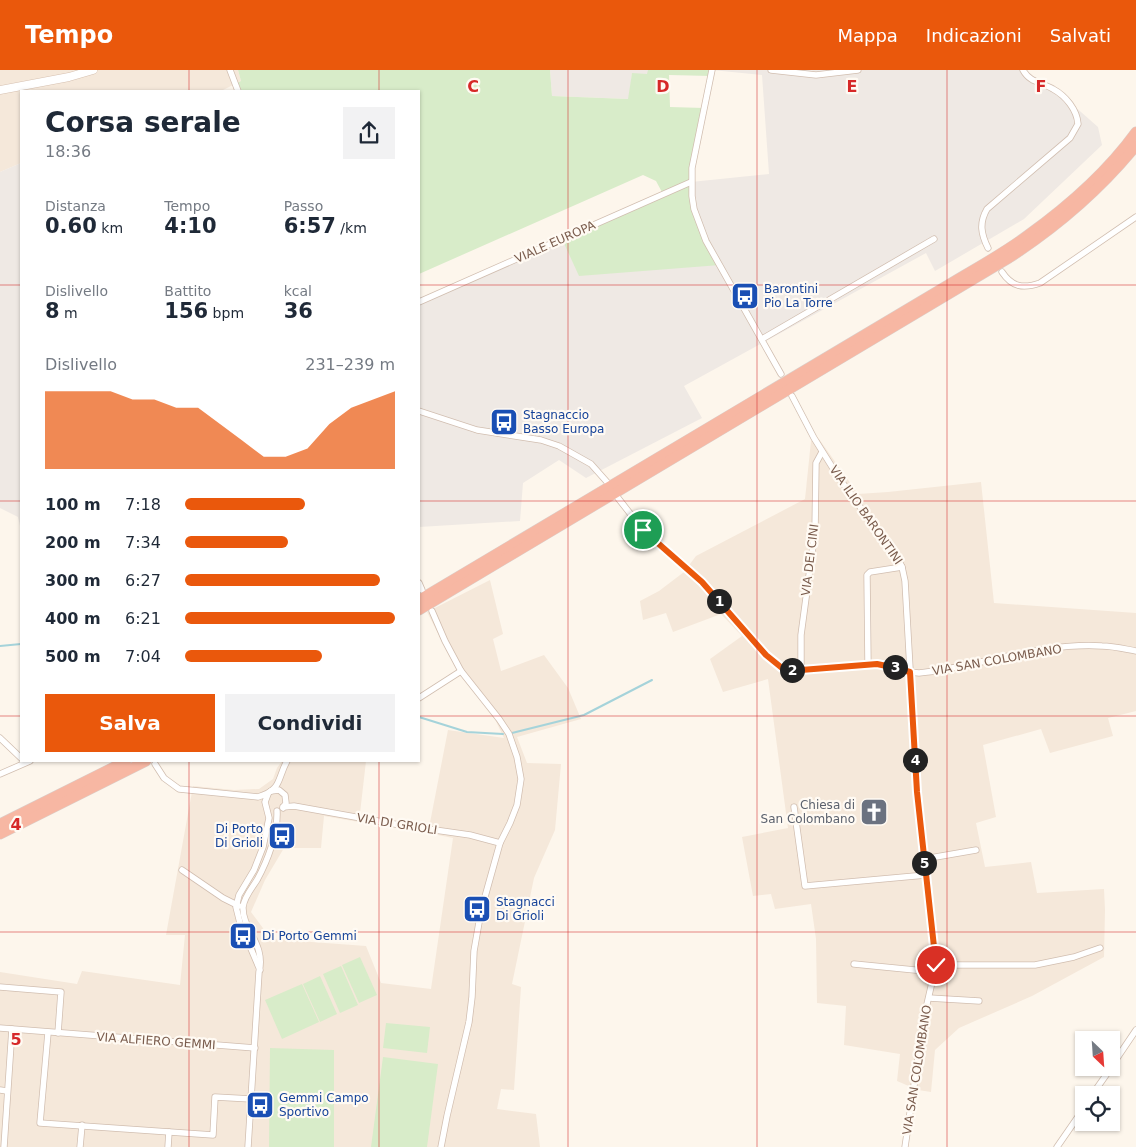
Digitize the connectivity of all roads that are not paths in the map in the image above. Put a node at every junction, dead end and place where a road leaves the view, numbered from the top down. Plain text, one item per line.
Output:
1 (93, 70) edge
2 (230, 70) edge
3 (712, 70) edge
4 (771, 70) edge
5 (858, 70) edge
6 (1023, 70) edge
7 (840, 71) edge
8 (0, 90) edge
9 (238, 90) edge
10 (1136, 132) edge
11 (1136, 146) edge
12 (691, 182) junction
13 (1136, 216) edge
14 (934, 239) dead end
15 (988, 248) dead end
16 (1002, 272) dead end
17 (420, 302) edge
18 (762, 339) junction
19 (780, 374) dead end
20 (792, 396) dead end
21 (420, 411) edge
22 (822, 452) junction
23 (607, 482) dead end
24 (618, 498) dead end
25 (902, 567) junction
26 (420, 595) edge
27 (420, 609) edge
28 (432, 611) dead end
29 (1136, 651) edge
30 (868, 664) junction
31 (801, 670) junction
32 (461, 671) junction
33 (910, 672) junction
34 (420, 697) edge
35 (0, 738) edge
36 (20, 757) edge
37 (27, 762) edge
38 (124, 762) edge
39 (151, 762) edge
40 (288, 762) edge
41 (0, 774) edge
42 (282, 778) junction
43 (269, 792) junction
44 (285, 796) junction
45 (258, 797) junction
46 (267, 805) junction
47 (294, 806) junction
48 (794, 807) dead end
49 (280, 809) junction
50 (0, 824) edge
51 (0, 834) edge
52 (500, 843) junction
53 (976, 850) dead end
54 (924, 859) junction
55 (182, 870) dead end
56 (926, 874) junction
57 (236, 904) junction
58 (243, 910) junction
59 (1100, 948) dead end
60 (854, 964) dead end
61 (936, 968) junction
62 (260, 970) junction
63 (0, 987) edge
64 (928, 998) junction
65 (979, 1000) dead end
66 (0, 1028) edge
67 (12, 1029) junction
68 (1136, 1030) edge
69 (48, 1032) junction
70 (58, 1033) junction
71 (255, 1048) junction
72 (1120, 1054) edge
73 (0, 1090) edge
74 (8, 1091) junction
75 (251, 1100) junction
76 (1075, 1122) edge
77 (82, 1125) junction
78 (169, 1132) junction
79 (4, 1147) edge
80 (80, 1147) edge
81 (168, 1147) edge
82 (248, 1147) edge
83 (441, 1147) edge
84 (905, 1147) edge
85 (1058, 1147) edge

1 - 8 main road
2 - 9 street
3 - 12 street
4 - 7 street
5 - 7 street
6 - 15 street
10 - 26 highway
11 - 27 highway
12 - 17 street, VIALE EUROPA
12 - 18 street
13 - 16 street
14 - 18 street
18 - 19 street
20 - 22 street, VIA ILIO BARONTINI
21 - 23 street
22 - 25 street, VIA ILIO BARONTINI
22 - 31 street, VIA DEI CINI
24 - 31 street
25 - 30 street
25 - 33 street, VIA ILIO BARONTINI
28 - 32 street
29 - 33 street, VIA SAN COLOMBANO
30 - 31 street
30 - 33 street
32 - 34 street
32 - 52 street
33 - 54 street, VIA SAN COLOMBANO
35 - 36 street
37 - 41 street
38 - 50 highway
39 - 45 street
39 - 51 highway
40 - 42 street
42 - 43 street
42 - 44 street
43 - 44 street
43 - 45 street
43 - 46 street
44 - 47 street
44 - 49 street
45 - 46 street
46 - 49 street
46 - 57 street
47 - 49 street, VIA DI GRIOLI
47 - 52 street, VIA DI GRIOLI
48 - 56 street
49 - 58 street
52 - 83 street
53 - 54 street
54 - 56 street, VIA SAN COLOMBANO
55 - 57 street
56 - 61 street, VIA SAN COLOMBANO
57 - 58 street
57 - 62 street
58 - 62 street
59 - 61 street
60 - 61 street
61 - 64 street, VIA SAN COLOMBANO
62 - 71 street
63 - 70 street
64 - 65 street
64 - 84 street, VIA SAN COLOMBANO
66 - 67 street, VIA ALFIERO GEMMI
67 - 69 street, VIA ALFIERO GEMMI
67 - 74 street
68 - 72 street
69 - 70 street, VIA ALFIERO GEMMI
69 - 77 street
70 - 71 street, VIA ALFIERO GEMMI
71 - 75 street
73 - 74 street
74 - 79 street
75 - 78 street
75 - 82 street
76 - 85 street
77 - 78 street
77 - 80 street
78 - 81 street

